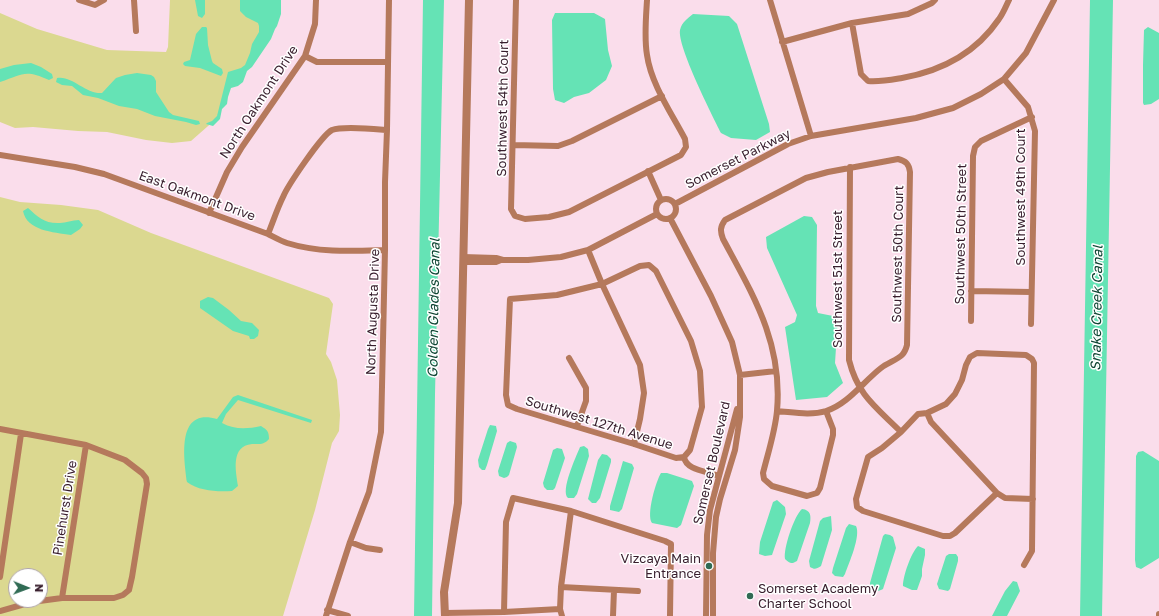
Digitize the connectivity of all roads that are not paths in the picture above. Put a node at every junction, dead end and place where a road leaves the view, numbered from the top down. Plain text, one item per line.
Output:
1 (79, 0) edge
2 (104, 0) edge
3 (134, 0) edge
4 (316, 0) edge
5 (389, 0) edge
6 (469, 0) edge
7 (516, 0) edge
8 (646, 0) edge
9 (770, 0) edge
10 (935, 0) edge
11 (1009, 0) edge
12 (1054, 2) edge
13 (852, 23) junction
14 (136, 31) dead end
15 (782, 42) junction
16 (305, 56) junction
17 (388, 62) junction
18 (1004, 79) junction
19 (662, 96) junction
20 (1032, 117) junction
21 (387, 130) junction
22 (811, 136) junction
23 (513, 146) junction
24 (0, 155) edge
25 (850, 167) junction
26 (648, 171) junction
27 (661, 200) junction
28 (675, 204) junction
29 (208, 213) junction
30 (657, 214) junction
31 (670, 218) junction
32 (268, 234) junction
33 (386, 250) junction
34 (588, 250) junction
35 (463, 259) junction
36 (602, 284) junction
37 (971, 291) junction
38 (1032, 292) junction
39 (971, 321) dead end
40 (1032, 324) dead end
41 (569, 358) dead end
42 (776, 371) junction
43 (740, 375) junction
44 (740, 387) junction
45 (859, 388) junction
46 (777, 411) junction
47 (826, 411) junction
48 (927, 413) junction
49 (577, 426) junction
50 (0, 429) edge
51 (901, 432) junction
52 (21, 434) junction
53 (634, 444) junction
54 (86, 446) junction
55 (684, 457) junction
56 (716, 475) dead end
57 (997, 493) junction
58 (1032, 499) junction
59 (571, 511) junction
60 (350, 542) junction
61 (380, 550) dead end
62 (1024, 565) dead end
63 (0, 577) edge
64 (561, 587) junction
65 (614, 590) junction
66 (638, 591) dead end
67 (62, 598) junction
68 (560, 609) junction
69 (0, 611) edge
70 (504, 612) junction
71 (326, 613) edge
72 (445, 614) edge
73 (348, 616) edge
74 (562, 616) edge
75 (613, 616) edge
76 (670, 616) edge
77 (706, 616) edge
78 (713, 616) edge

1 - 2 street
3 - 14 street
4 - 16 street, North Oakmont Drive
5 - 17 street, North Augusta Drive
6 - 35 street
7 - 23 street, Southwest 54th Court
8 - 19 street
9 - 15 street
10 - 13 street
11 - 13 street
12 - 18 street, Somerset Parkway
13 - 15 street
15 - 22 street
16 - 17 street
16 - 29 street, North Oakmont Drive
17 - 21 street, North Augusta Drive
18 - 20 street, Southwest 49th Court
18 - 22 street, Somerset Parkway
19 - 23 street
19 - 26 street
20 - 37 street, Southwest 50th Street
20 - 38 street, Southwest 49th Court
21 - 32 street
21 - 33 street, North Augusta Drive
22 - 28 street, Somerset Parkway
23 - 26 street, Southwest 54th Court
24 - 29 street, East Oakmont Drive
25 - 42 street
25 - 45 street, Southwest 51st Street
25 - 45 street, Southwest 50th Court
26 - 27 street
27 - 28 street
27 - 30 street
28 - 31 street
29 - 32 street, East Oakmont Drive
30 - 31 street
30 - 34 street
31 - 43 street, Somerset Boulevard
32 - 33 street, East Oakmont Drive
33 - 60 street, North Augusta Drive
34 - 35 street
34 - 36 street
35 - 72 street
36 - 49 street, Southwest 127th Avenue
36 - 53 street
36 - 55 street
37 - 38 street
37 - 39 street, Southwest 50th Street
38 - 40 street, Southwest 49th Court
41 - 49 street
42 - 43 street
42 - 46 street
43 - 44 street, Somerset Boulevard
44 - 77 street, Somerset Boulevard
44 - 78 street, Somerset Boulevard
45 - 47 street
45 - 51 street, Southwest 51st Street
46 - 47 street
46 - 47 street
48 - 51 street
48 - 57 street
48 - 58 street
49 - 53 street, Southwest 127th Avenue
50 - 52 street
51 - 57 street
52 - 54 street
52 - 63 street
53 - 55 street, Southwest 127th Avenue
54 - 67 street, Pinehurst Drive
54 - 67 street
55 - 56 street
57 - 58 street
58 - 62 street
59 - 64 street
59 - 70 street
59 - 76 street
60 - 61 street
60 - 71 street, North Augusta Drive
64 - 65 street
64 - 68 street
65 - 66 street
65 - 75 street
67 - 69 street
68 - 70 street
68 - 74 street
70 - 72 street
71 - 73 street

